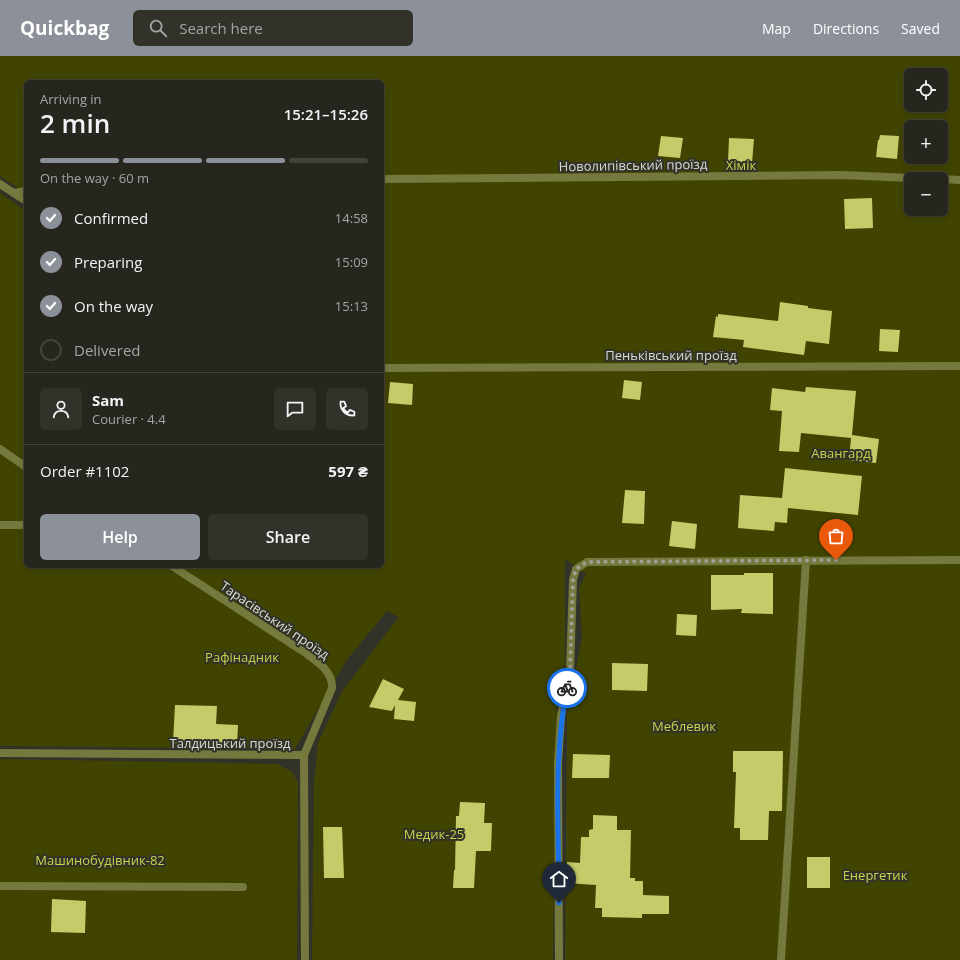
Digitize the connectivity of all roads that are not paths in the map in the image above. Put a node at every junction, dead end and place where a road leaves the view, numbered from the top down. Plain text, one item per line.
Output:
1 (904, 178) edge
2 (384, 179) edge
3 (948, 179) edge
4 (960, 180) edge
5 (0, 184) edge
6 (24, 191) edge
7 (14, 193) junction
8 (24, 200) edge
9 (960, 366) edge
10 (384, 368) edge
11 (0, 449) edge
12 (24, 466) edge
13 (0, 525) edge
14 (24, 525) edge
15 (806, 560) junction
16 (960, 560) edge
17 (175, 568) edge
18 (0, 753) edge
19 (304, 755) junction
20 (0, 886) edge
21 (243, 887) dead end
22 (305, 960) edge
23 (559, 960) edge
24 (781, 960) edge

1 - 2 lane, Новолипівський проїзд
3 - 4 lane
5 - 7 lane
6 - 7 lane
7 - 8 lane
9 - 10 lane, Пеньківський проїзд
11 - 12 lane
13 - 14 lane
15 - 16 lane
15 - 23 lane
15 - 24 lane
17 - 19 lane, Тарасівський проїзд
18 - 19 lane, Талдицький проїзд
19 - 22 lane, Талдицький проїзд
20 - 21 lane

